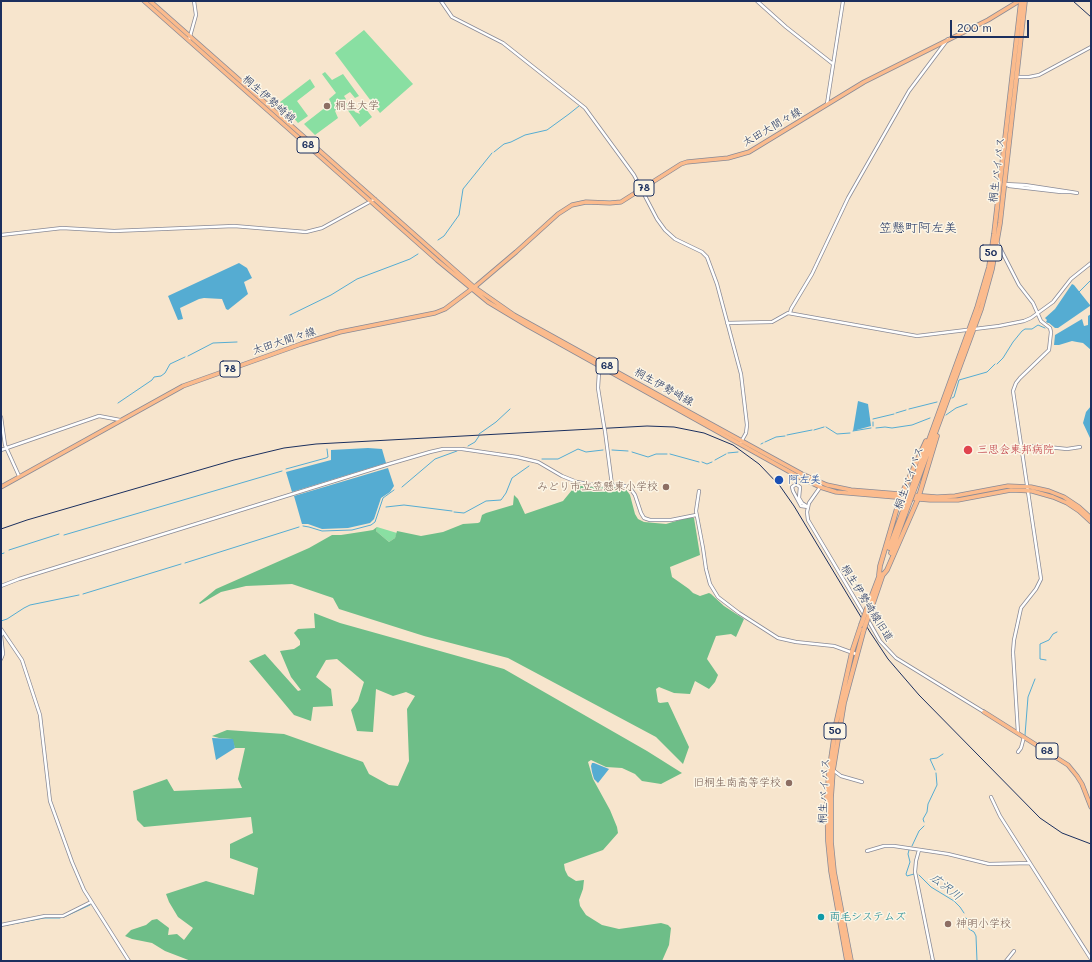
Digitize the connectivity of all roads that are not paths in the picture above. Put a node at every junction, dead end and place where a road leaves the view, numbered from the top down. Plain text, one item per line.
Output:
1 (144, 1) edge
2 (150, 1) edge
3 (194, 1) edge
4 (441, 1) edge
5 (757, 1) edge
6 (843, 1) edge
7 (1020, 1) edge
8 (1025, 1) edge
9 (189, 38) junction
10 (948, 39) junction
11 (1091, 47) edge
12 (833, 64) junction
13 (1014, 76) junction
14 (827, 105) junction
15 (1002, 184) junction
16 (642, 189) junction
17 (1077, 193) dead end
18 (375, 199) junction
19 (371, 202) junction
20 (1, 235) edge
21 (995, 241) junction
22 (1091, 263) edge
23 (473, 288) junction
24 (790, 313) junction
25 (1037, 314) junction
26 (727, 323) junction
27 (972, 330) junction
28 (600, 366) junction
29 (945, 398) junction
30 (942, 416) junction
31 (1, 417) edge
32 (121, 421) junction
33 (741, 442) junction
34 (1020, 447) junction
35 (1080, 447) dead end
36 (6, 448) junction
37 (1, 450) edge
38 (19, 476) junction
39 (612, 485) junction
40 (822, 485) junction
41 (1, 487) edge
42 (1027, 488) junction
43 (699, 491) dead end
44 (911, 493) junction
45 (901, 496) junction
46 (919, 498) junction
47 (808, 507) junction
48 (696, 515) junction
49 (1091, 518) edge
50 (1091, 522) edge
51 (881, 575) junction
52 (1, 586) edge
53 (1, 629) edge
54 (3, 632) junction
55 (854, 653) junction
56 (1, 659) edge
57 (984, 712) joint
58 (1018, 733) junction
59 (1024, 737) junction
60 (1018, 752) dead end
61 (831, 768) junction
62 (862, 782) dead end
63 (991, 797) dead end
64 (1091, 807) edge
65 (919, 850) junction
66 (830, 851) junction
67 (867, 851) dead end
68 (1030, 863) junction
69 (91, 902) junction
70 (1, 925) edge
71 (1014, 951) dead end
72 (1091, 959) edge
73 (129, 961) edge
74 (847, 961) edge
75 (851, 961) edge
76 (933, 961) edge
77 (1006, 961) edge

1 - 9 main road, 桐生伊勢崎線 / 68
2 - 9 main road, 桐生伊勢崎線 / 68
3 - 9 street
4 - 16 street
5 - 12 street
6 - 12 street
7 - 10 main road, 太田大間々線 / 78
7 - 13 highway, 桐生バイパス / 50
8 - 13 highway, 桐生バイパス / 50
9 - 18 main road, 桐生伊勢崎線 / 68
9 - 19 main road, 桐生伊勢崎線 / 68
10 - 14 main road, 太田大間々線 / 78
10 - 24 street
11 - 13 street
12 - 14 street
13 - 15 highway, 桐生バイパス / 50
14 - 16 main road, 太田大間々線 / 78
15 - 17 street
15 - 21 highway, 桐生バイパス / 50
16 - 23 main road, 太田大間々線 / 78
16 - 26 street
18 - 19 street
18 - 23 main road, 桐生伊勢崎線 / 68
19 - 20 street
19 - 23 main road, 桐生伊勢崎線 / 68
21 - 25 street
21 - 27 highway, 桐生バイパス / 50
22 - 25 street
23 - 28 main road, 桐生伊勢崎線 / 68
23 - 32 main road, 太田大間々線 / 78
23 - 33 main road, 桐生伊勢崎線 / 68
24 - 26 street
24 - 27 street
25 - 27 street
25 - 34 street
26 - 33 street
27 - 29 highway, 桐生バイパス / 50
27 - 30 highway, 桐生バイパス / 50
28 - 33 main road, 桐生伊勢崎線 / 68
28 - 39 street, bridge
29 - 44 highway, 桐生バイパス / 50
29 - 45 highway, 50
30 - 44 highway, 桐生バイパス / 50
30 - 46 highway, 50
31 - 36 street
32 - 36 street
32 - 38 main road, 太田大間々線 / 78
33 - 40 main road, 68
34 - 35 street
34 - 42 street
36 - 37 street
36 - 38 street
38 - 41 main road, 太田大間々線 / 78
39 - 48 street
39 - 52 street
40 - 45 main road, 68
40 - 47 street
42 - 46 main road, 68
42 - 49 main road, 68
42 - 50 main road, 68
42 - 58 street
43 - 48 street
44 - 51 highway, 桐生バイパス / 50, bridge
45 - 46 main road, 68
45 - 51 highway, 50
46 - 51 highway, 50
47 - 47 street, 桐生伊勢崎線旧道
47 - 57 street, 桐生伊勢崎線旧道
48 - 55 street
51 - 55 highway, 桐生バイパス / 50, bridge
53 - 54 street
54 - 56 street
54 - 69 street
55 - 61 highway, 桐生バイパス / 50
57 - 58 main road, 68
58 - 59 main road, 68
59 - 60 street
59 - 64 main road, 68
61 - 62 street
61 - 66 highway, 桐生バイパス / 50
63 - 68 street
65 - 67 street
65 - 68 street
65 - 76 street
66 - 74 highway, 桐生バイパス / 50
66 - 75 highway, 桐生バイパス / 50
68 - 72 street
69 - 70 street
69 - 73 street
71 - 77 street

